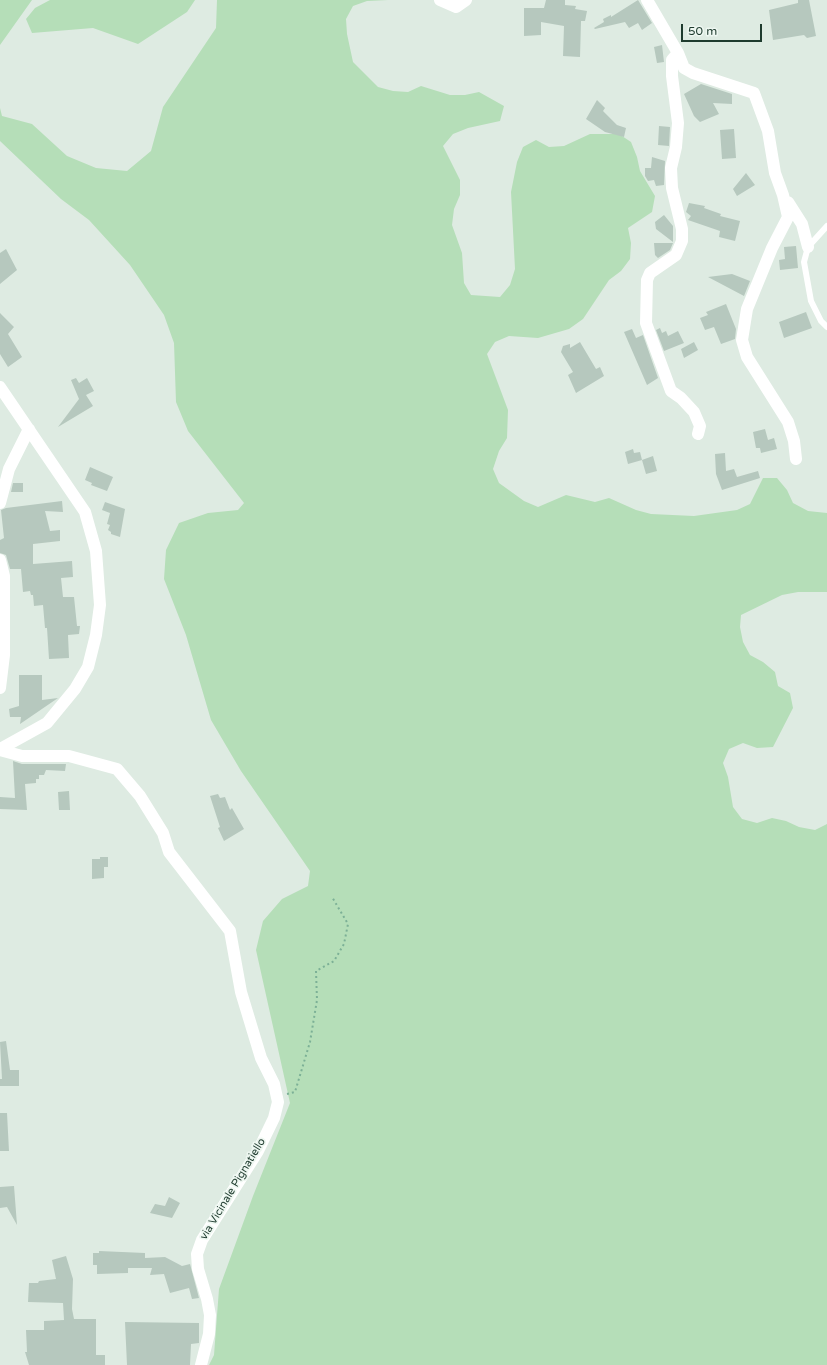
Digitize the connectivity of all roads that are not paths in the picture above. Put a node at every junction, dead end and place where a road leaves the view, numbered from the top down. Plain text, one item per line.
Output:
1 (440, 0) edge
2 (466, 0) edge
3 (647, 0) edge
4 (678, 53) junction
5 (783, 194) junction
6 (827, 226) edge
7 (808, 247) junction
8 (827, 327) edge
9 (0, 388) edge
10 (28, 429) junction
11 (698, 434) dead end
12 (796, 459) dead end
13 (0, 503) edge
14 (0, 560) edge
15 (1, 668) edge
16 (0, 688) edge
17 (0, 750) edge
18 (201, 1365) edge

1 - 2 street
3 - 4 street
4 - 5 street
4 - 11 street
5 - 7 street
5 - 12 street
6 - 7 lane
7 - 8 lane
9 - 10 street
10 - 13 street
10 - 17 street
14 - 15 street
15 - 16 street
17 - 18 street, via Vicinale Pignatiello

